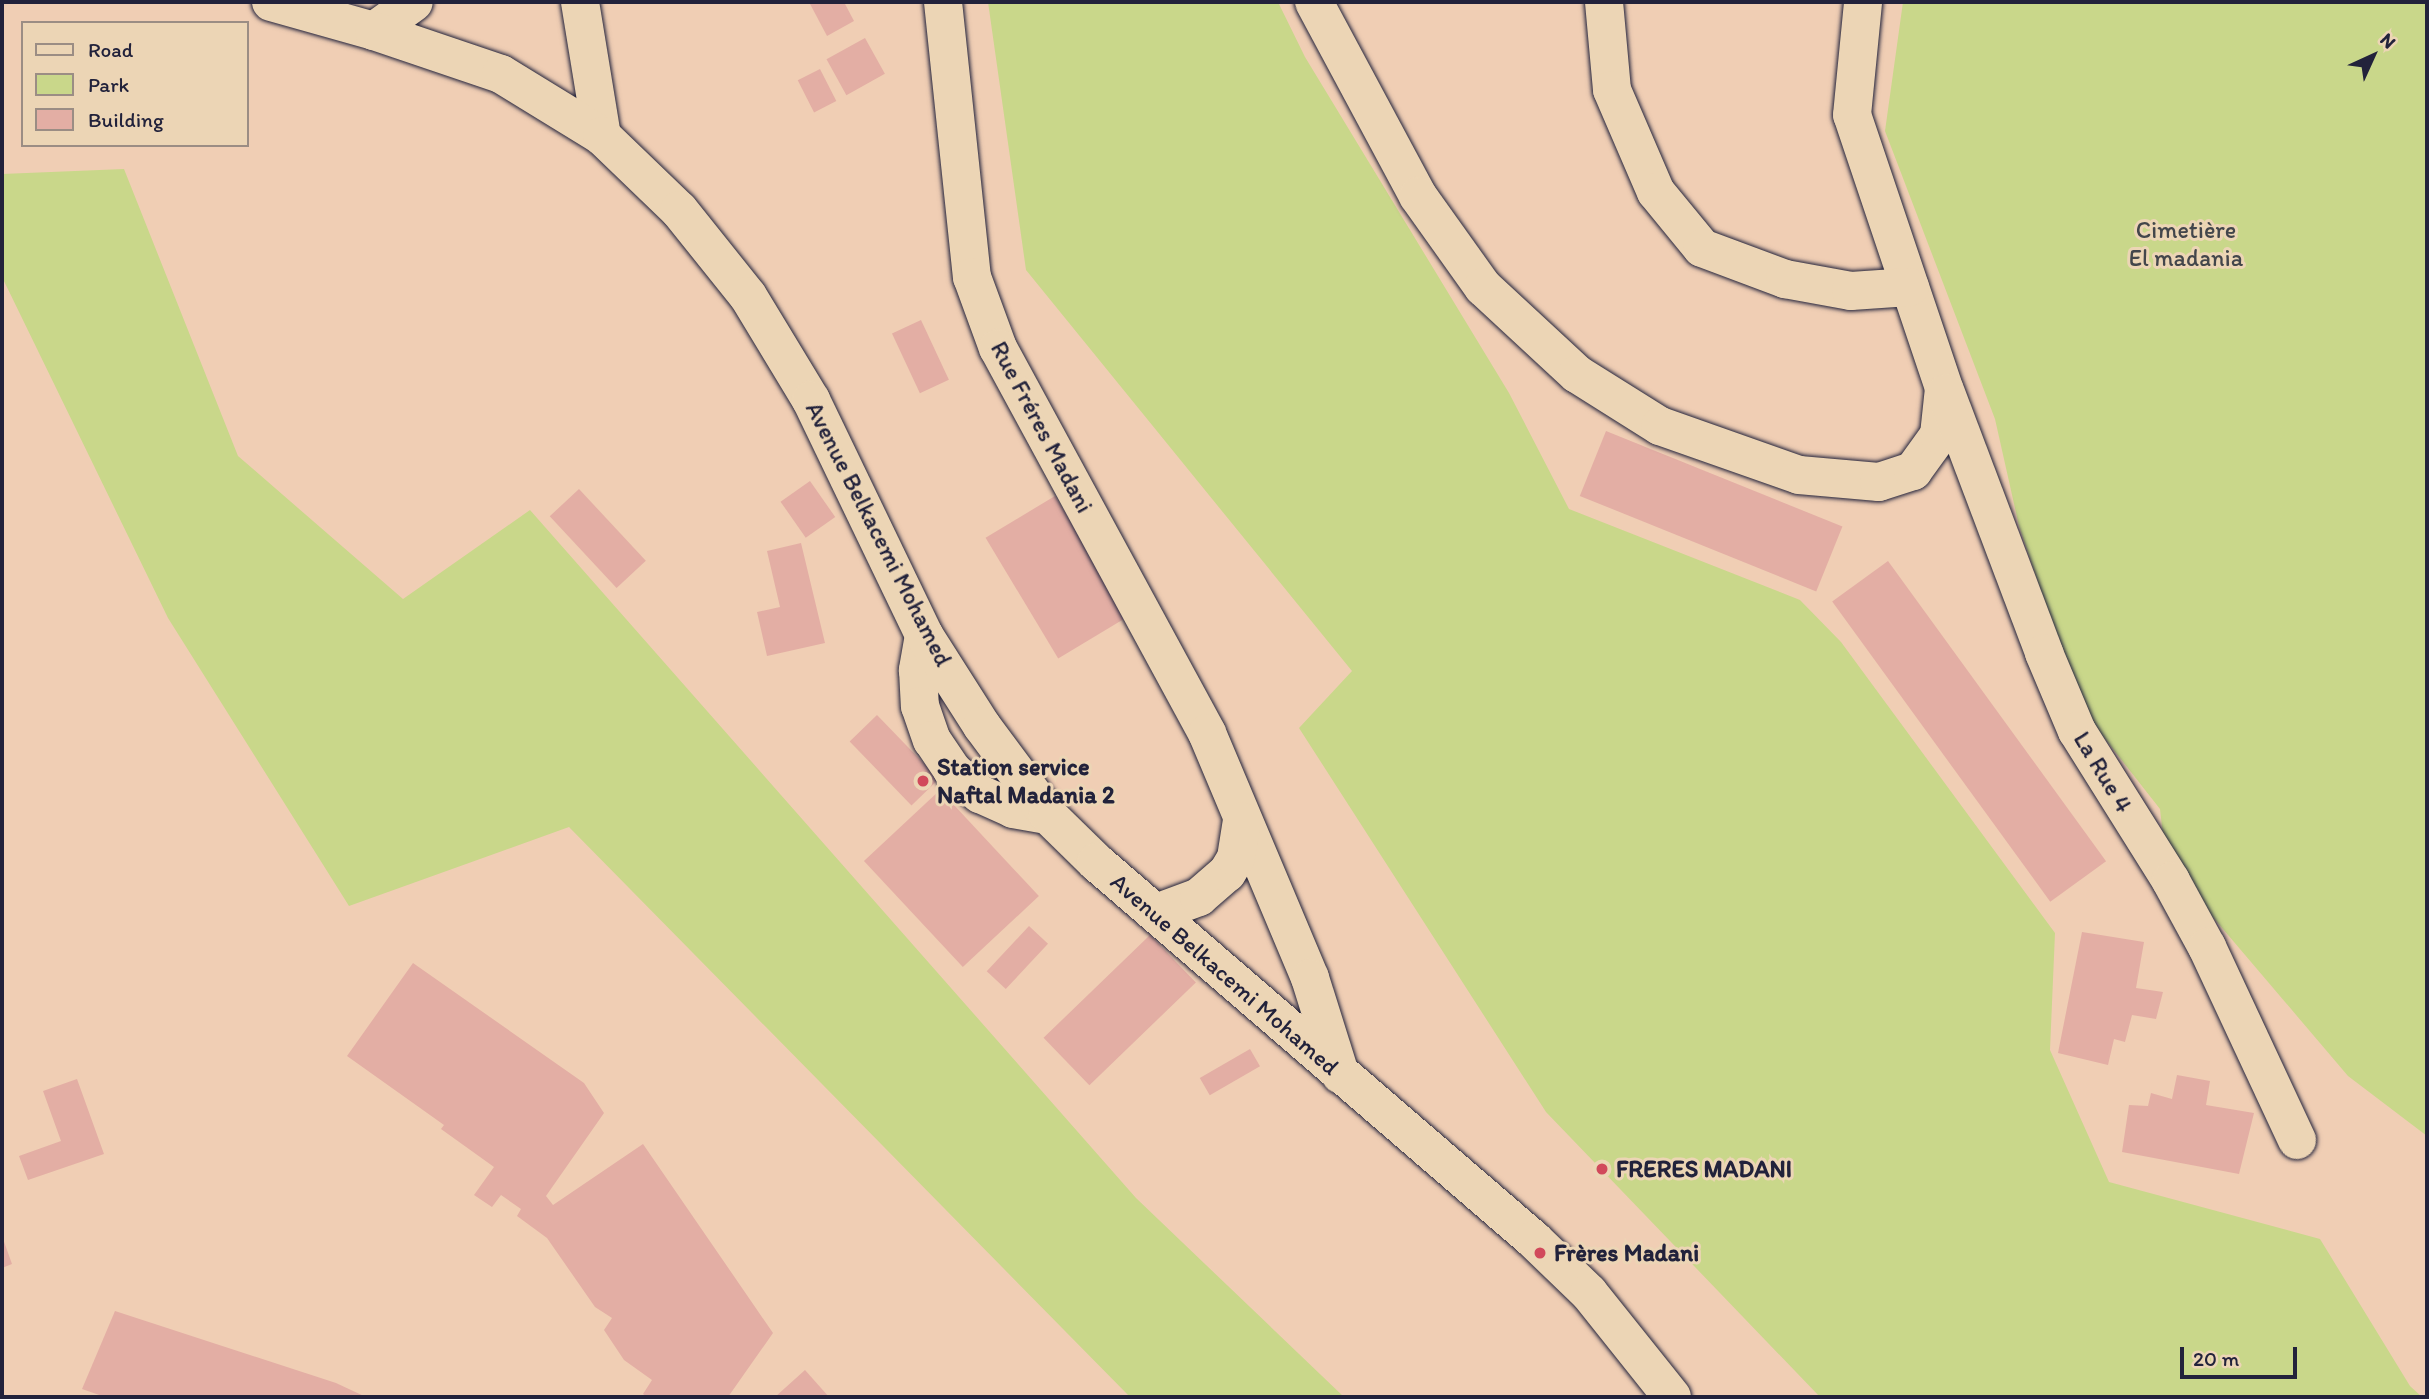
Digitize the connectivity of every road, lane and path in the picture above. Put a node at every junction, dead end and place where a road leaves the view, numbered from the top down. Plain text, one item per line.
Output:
1 (271, 2) edge
2 (414, 2) edge
3 (580, 2) edge
4 (943, 2) edge
5 (1314, 2) edge
6 (1604, 2) edge
7 (1863, 2) edge
8 (374, 31) junction
9 (602, 136) junction
10 (1910, 287) junction
11 (1944, 388) junction
12 (925, 635) junction
13 (1048, 815) junction
14 (1242, 821) junction
15 (1156, 913) junction
16 (1340, 1074) junction
17 (2297, 1140) dead end
18 (1672, 1397) edge

1 - 8 street, Avenue Belkacemi Mohamed
2 - 8 street
3 - 9 street
4 - 14 street, Rue Fréres Madani
5 - 11 street
6 - 10 street
7 - 10 street, La Rue 4
8 - 9 street, Avenue Belkacemi Mohamed
9 - 12 street, Avenue Belkacemi Mohamed
10 - 11 street, La Rue 4
11 - 17 street, La Rue 4
12 - 13 street, Avenue Belkacemi Mohamed
12 - 13 street
13 - 15 street, Avenue Belkacemi Mohamed
14 - 15 street
14 - 16 street, Rue Fréres Madani
15 - 16 street, Avenue Belkacemi Mohamed
16 - 18 street, Avenue Belkacemi Mohamed

